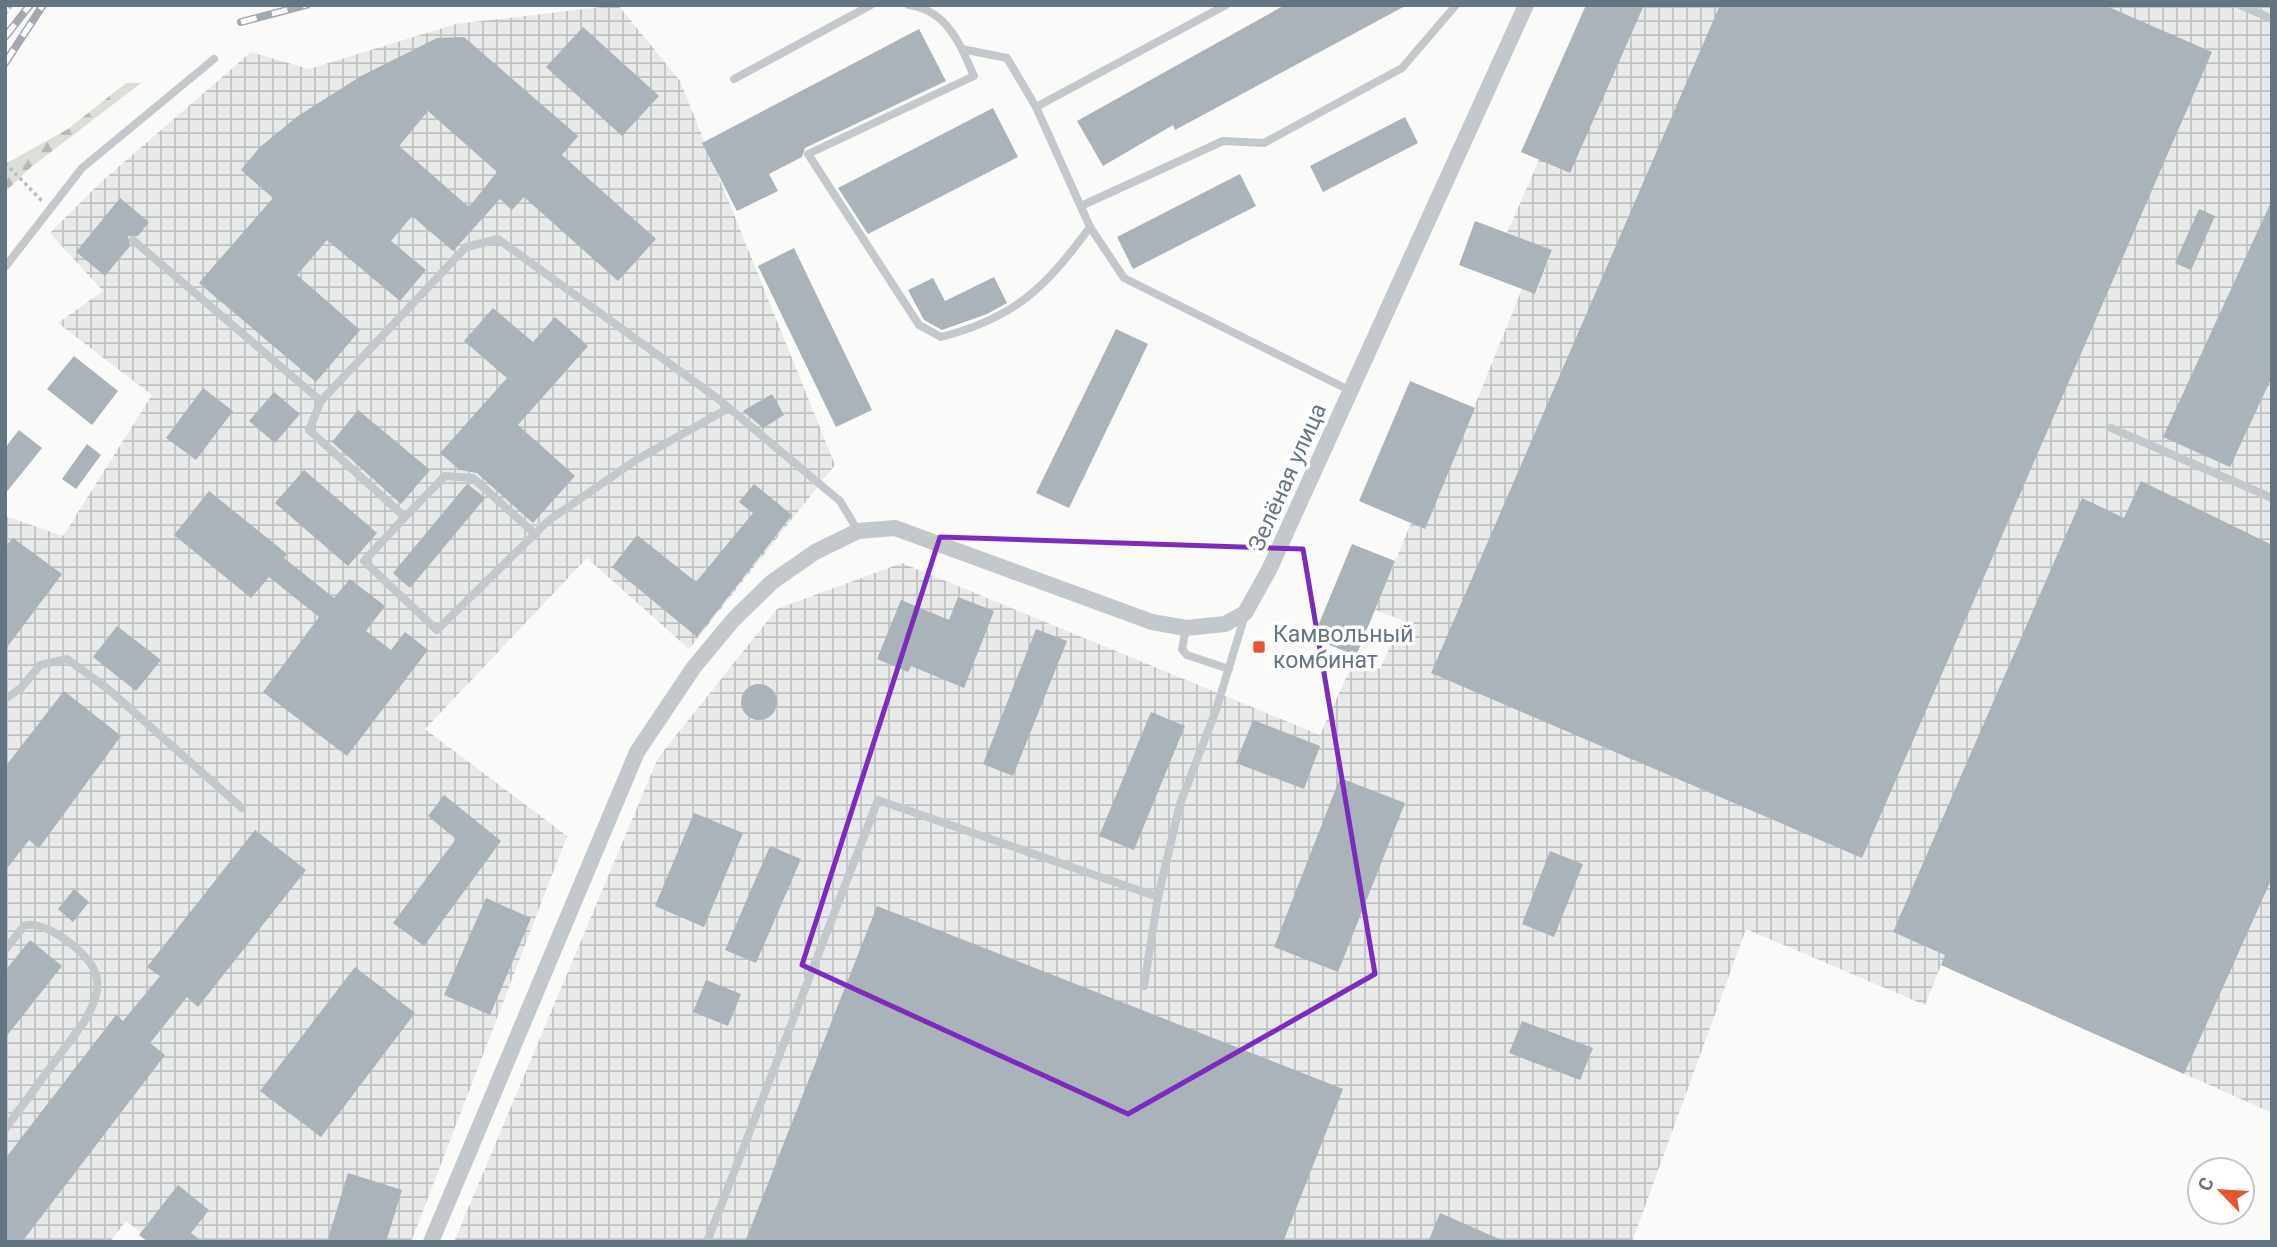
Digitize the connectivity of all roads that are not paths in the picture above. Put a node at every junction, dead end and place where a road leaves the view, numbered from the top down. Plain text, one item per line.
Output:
1 (871, 5) edge
2 (909, 5) edge
3 (1226, 5) edge
4 (1456, 5) edge
5 (1526, 5) edge
6 (2241, 5) edge
7 (2272, 19) edge
8 (962, 49) junction
9 (214, 59) dead end
10 (734, 79) dead end
11 (1036, 107) junction
12 (1081, 206) junction
13 (1090, 227) junction
14 (133, 240) dead end
15 (5, 267) edge
16 (1351, 391) junction
17 (321, 401) junction
18 (729, 408) junction
19 (2111, 428) dead end
20 (2272, 498) edge
21 (405, 517) junction
22 (858, 531) junction
23 (535, 534) junction
24 (1245, 613) junction
25 (1186, 628) junction
26 (1228, 669) junction
27 (5, 699) edge
28 (242, 808) dead end
29 (1158, 897) junction
30 (5, 950) edge
31 (1144, 986) dead end
32 (5, 1129) edge
33 (431, 1242) edge
34 (707, 1242) edge

1 - 10 lane
2 - 8 lane
3 - 11 lane
4 - 12 lane
5 - 16 street, Зелёная улица
6 - 7 lane
8 - 11 lane
8 - 13 lane
9 - 15 lane
11 - 12 lane
12 - 13 lane
13 - 16 lane
14 - 17 lane
16 - 24 street, Зелёная улица
17 - 18 lane
17 - 21 lane
18 - 22 lane
18 - 23 lane
19 - 20 lane
21 - 23 lane
21 - 23 lane
22 - 25 street
22 - 33 street
24 - 25 street
24 - 26 lane, Зелёная улица
25 - 26 lane
26 - 29 lane, Зелёная улица
27 - 28 lane
29 - 31 lane, Зелёная улица
29 - 34 lane
30 - 32 lane

